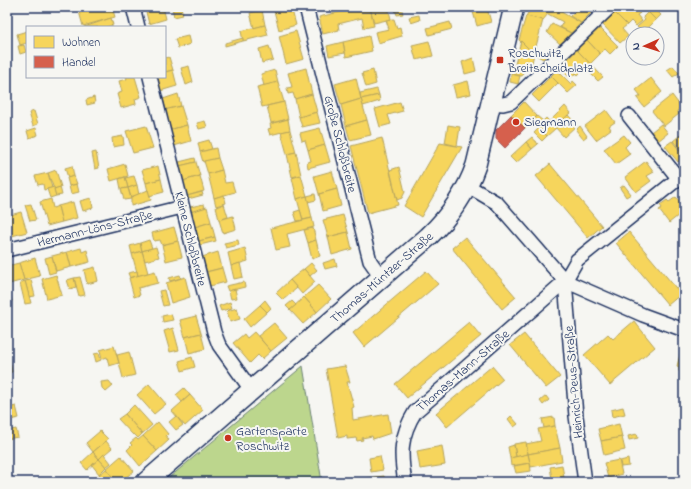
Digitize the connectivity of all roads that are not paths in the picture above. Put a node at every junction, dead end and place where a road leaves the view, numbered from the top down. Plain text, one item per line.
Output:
1 (133, 7) edge
2 (308, 7) edge
3 (514, 7) edge
4 (610, 7) edge
5 (138, 26) edge
6 (150, 78) edge
7 (490, 103) junction
8 (630, 116) dead end
9 (681, 176) edge
10 (468, 186) junction
11 (182, 207) junction
12 (7, 250) edge
13 (382, 278) junction
14 (565, 281) junction
15 (684, 330) edge
16 (252, 391) junction
17 (146, 482) edge
18 (405, 482) edge
19 (585, 482) edge

1 - 5 street
2 - 13 street, Große Schloßbreite
3 - 7 main road, Thomas-Müntzer-Straße
4 - 7 street
6 - 11 street, Kleine Schloßbreite
7 - 10 main road, Thomas-Müntzer-Straße
8 - 9 street
9 - 14 street, Thomas-Mann-Straße
10 - 13 main road, Thomas-Müntzer-Straße
10 - 14 street
11 - 12 street, Hermann-Löns-Straße
11 - 16 street, Kleine Schloßbreite
13 - 16 main road, Thomas-Müntzer-Straße
14 - 15 street
14 - 18 street, Thomas-Mann-Straße
14 - 19 street, Heinrich-Peus-Straße
16 - 17 main road, Thomas-Müntzer-Straße

